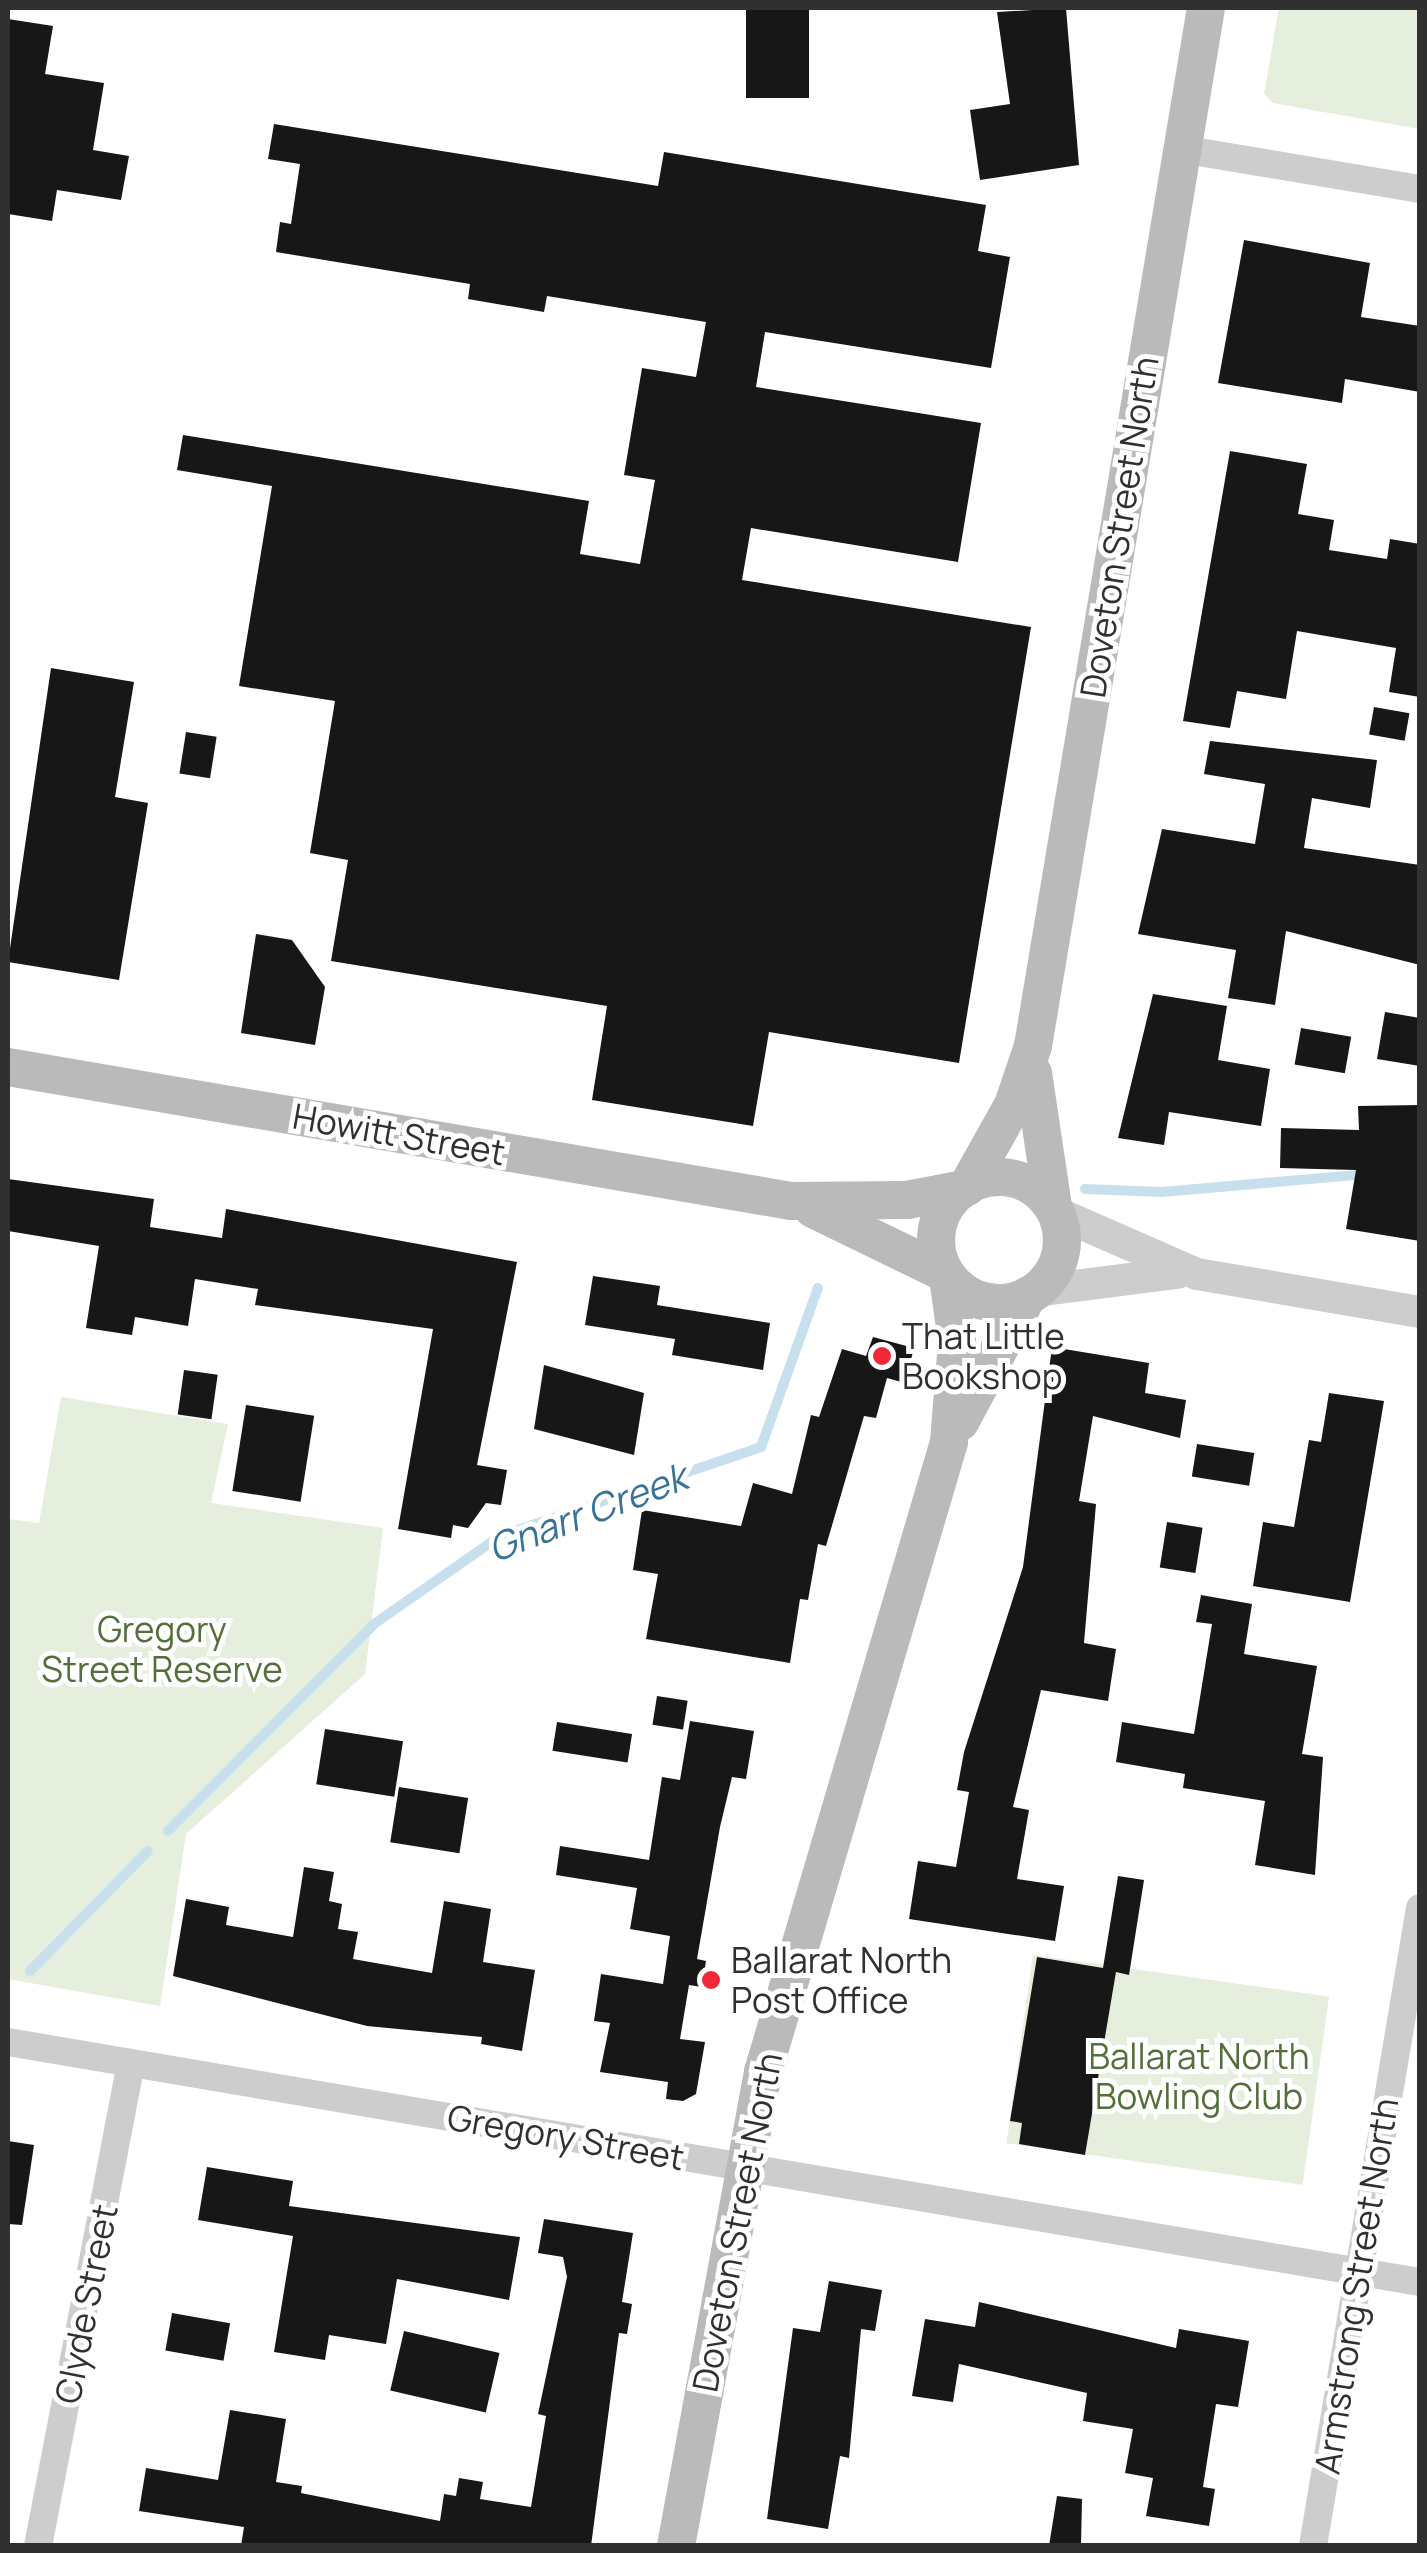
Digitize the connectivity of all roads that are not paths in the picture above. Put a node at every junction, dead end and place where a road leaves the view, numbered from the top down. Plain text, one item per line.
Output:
1 (1206, 8) edge
2 (1182, 149) junction
3 (1420, 189) edge
4 (1033, 1046) junction
5 (8, 1067) edge
6 (965, 1188) junction
7 (791, 1201) junction
8 (1054, 1210) junction
9 (1196, 1274) junction
10 (947, 1275) junction
11 (1032, 1293) junction
12 (1420, 1312) edge
13 (949, 1442) junction
14 (1420, 1908) edge
15 (8, 2042) edge
16 (131, 2062) junction
17 (744, 2168) junction
18 (1357, 2272) junction
19 (1420, 2282) edge
20 (38, 2546) edge
21 (676, 2546) edge
22 (1313, 2546) edge

1 - 2 main road, Doveton Street North
2 - 3 street
2 - 4 main road, Doveton Street North
4 - 6 main road, Doveton Street North
4 - 8 main road, Doveton Street North
5 - 7 main road, Howitt Street
6 - 7 main road, Howitt Street
6 - 8 main road
6 - 10 main road
7 - 10 main road, Howitt Street
8 - 9 street
8 - 11 main road
9 - 11 street
9 - 12 street
10 - 11 main road
10 - 13 main road, Doveton Street North
11 - 13 main road, Doveton Street North
13 - 17 main road, Doveton Street North
14 - 18 street, Armstrong Street North
15 - 16 street, Gregory Street
16 - 17 street, Gregory Street
16 - 20 street, Clyde Street
17 - 18 street, Gregory Street
17 - 21 main road, Doveton Street North
18 - 19 street, Gregory Street
18 - 22 street, Armstrong Street North

